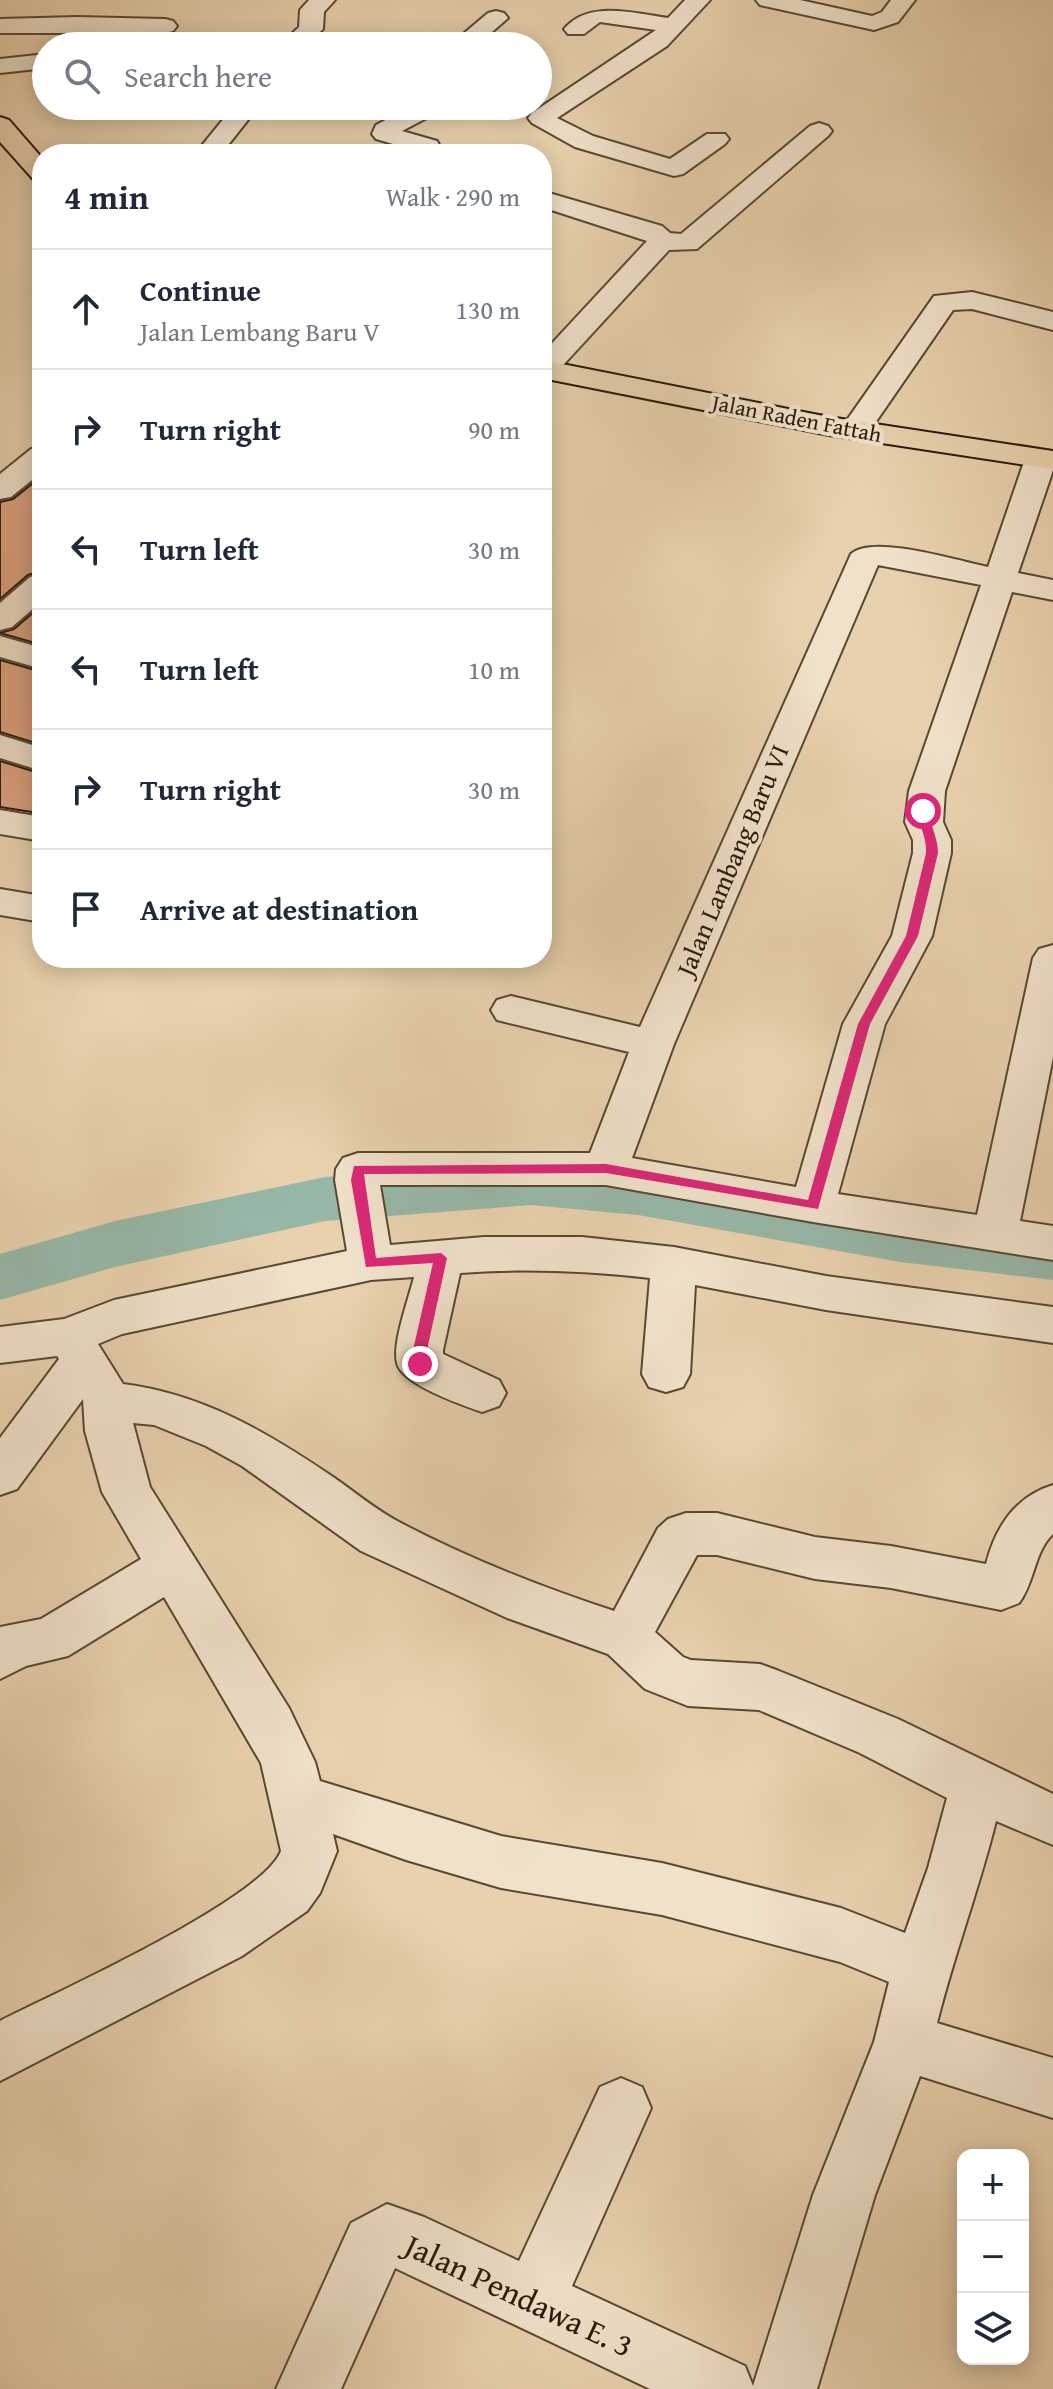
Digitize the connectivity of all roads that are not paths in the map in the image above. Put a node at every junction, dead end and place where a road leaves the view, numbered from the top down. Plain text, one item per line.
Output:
1 (129, 0) edge
2 (323, 0) edge
3 (698, 0) edge
4 (768, 0) edge
5 (903, 0) edge
6 (496, 18) dead end
7 (0, 26) edge
8 (165, 26) dead end
9 (675, 26) junction
10 (576, 29) dead end
11 (114, 32) edge
12 (307, 32) edge
13 (478, 32) edge
14 (32, 63) edge
15 (0, 66) edge
16 (552, 85) dead end
17 (580, 93) junction
18 (552, 111) edge
19 (236, 120) edge
20 (404, 120) edge
21 (544, 120) edge
22 (819, 131) dead end
23 (716, 139) dead end
24 (3, 141) edge
25 (216, 144) edge
26 (421, 144) edge
27 (655, 164) junction
28 (32, 165) edge
29 (32, 177) edge
30 (552, 202) edge
31 (595, 215) junction
32 (662, 241) junction
33 (1053, 321) edge
34 (552, 357) edge
35 (552, 365) edge
36 (552, 366) edge
37 (862, 420) junction
38 (1049, 455) edge
39 (32, 465) edge
40 (14, 481) edge
41 (1002, 580) junction
42 (1053, 590) edge
43 (32, 593) edge
44 (0, 620) edge
45 (0, 646) edge
46 (32, 656) edge
47 (0, 822) edge
48 (32, 827) edge
49 (0, 902) edge
50 (32, 907) edge
51 (1053, 958) edge
52 (511, 1010) dead end
53 (653, 1044) junction
54 (606, 1169) junction
55 (813, 1206) junction
56 (995, 1235) junction
57 (1053, 1243) edge
58 (441, 1258) junction
59 (371, 1263) junction
60 (674, 1264) junction
61 (1053, 1325) edge
62 (0, 1345) edge
63 (87, 1366) junction
64 (666, 1374) dead end
65 (482, 1393) dead end
66 (0, 1474) edge
67 (1053, 1505) edge
68 (171, 1567) junction
69 (626, 1638) junction
70 (0, 1656) edge
71 (977, 1786) junction
72 (300, 1804) junction
73 (1053, 1820) edge
74 (922, 1967) junction
75 (4, 2038) edge
76 (903, 2042) junction
77 (1053, 2088) edge
78 (621, 2108) dead end
79 (533, 2301) junction
80 (308, 2389) edge
81 (722, 2389) edge
82 (785, 2389) edge

1 - 11 street
2 - 12 street
3 - 9 street
4 - 5 street
6 - 13 street
7 - 11 street
8 - 11 street
9 - 10 street
9 - 17 street
14 - 15 street
16 - 17 street
17 - 18 street
19 - 25 street
20 - 26 street
21 - 27 street
22 - 32 street
23 - 27 street
24 - 28 main road
24 - 29 main road
27 - 31 street
30 - 31 street
31 - 32 street
32 - 34 street
33 - 37 street
35 - 37 main road, Jalan Raden Fattah
36 - 38 main road, Jalan Raden Fattah
37 - 38 main road, Jalan Raden Fattah
38 - 41 street
39 - 40 street
41 - 42 street
41 - 53 street, Jalan Lambang Baru VI
41 - 55 street
43 - 44 street
45 - 46 street
47 - 48 street
49 - 50 street
51 - 56 street
52 - 53 street
53 - 54 street, Jalan Lambang Baru VI
54 - 55 street
54 - 59 street
55 - 56 street
56 - 57 street
58 - 59 street
58 - 60 street
58 - 65 street
59 - 63 street
60 - 61 street
60 - 64 street
62 - 63 street
63 - 66 street
63 - 68 street
63 - 69 street
67 - 69 street
68 - 70 street
68 - 72 street
69 - 71 street
71 - 73 street
71 - 74 street
72 - 74 street
72 - 75 street
74 - 76 street
76 - 77 street
76 - 82 street
78 - 79 street
79 - 80 street, Jalan Pendawa E. 3
79 - 81 street, Jalan Pendawa E. 3

